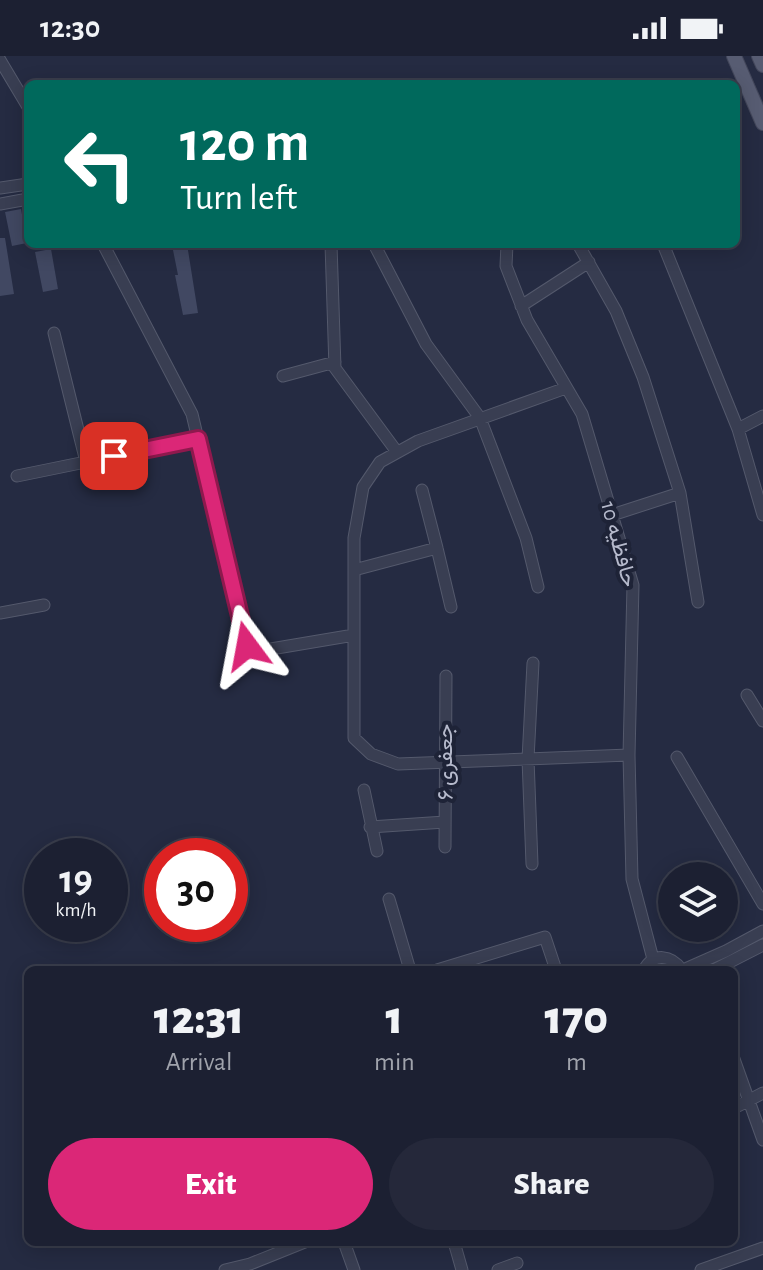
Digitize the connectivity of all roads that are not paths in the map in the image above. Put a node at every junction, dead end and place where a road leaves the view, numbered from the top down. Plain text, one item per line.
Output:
1 (734, 56) edge
2 (759, 56) edge
3 (0, 60) edge
4 (763, 65) edge
5 (24, 100) edge
6 (763, 123) edge
7 (24, 185) edge
8 (0, 188) edge
9 (24, 200) edge
10 (0, 204) edge
11 (105, 248) edge
12 (331, 248) edge
13 (507, 248) edge
14 (580, 248) edge
15 (665, 248) edge
16 (377, 249) edge
17 (589, 262) junction
18 (521, 306) junction
19 (54, 333) dead end
20 (335, 362) junction
21 (283, 376) dead end
22 (566, 388) junction
23 (763, 416) edge
24 (480, 418) junction
25 (738, 429) junction
26 (198, 439) junction
27 (397, 452) junction
28 (86, 462) junction
29 (17, 476) dead end
30 (422, 490) dead end
31 (680, 493) junction
32 (612, 515) junction
33 (763, 515) edge
34 (437, 548) junction
35 (354, 570) junction
36 (538, 587) dead end
37 (698, 602) dead end
38 (44, 605) dead end
39 (451, 607) dead end
40 (0, 613) edge
41 (354, 635) junction
42 (533, 663) dead end
43 (446, 676) dead end
44 (747, 695) dead end
45 (763, 721) edge
46 (629, 755) junction
47 (677, 757) dead end
48 (528, 759) junction
49 (444, 762) junction
50 (364, 790) dead end
51 (445, 822) junction
52 (370, 827) junction
53 (445, 847) dead end
54 (377, 851) dead end
55 (532, 864) dead end
56 (389, 899) dead end
57 (763, 904) edge
58 (763, 931) edge
59 (763, 945) edge
60 (653, 959) junction
61 (409, 966) edge
62 (463, 966) edge
63 (555, 966) edge
64 (647, 966) edge
65 (679, 966) edge
66 (691, 966) edge
67 (722, 966) edge
68 (738, 1070) edge
69 (763, 1093) edge
70 (749, 1100) junction
71 (738, 1106) edge
72 (763, 1140) edge
73 (295, 1246) edge
74 (345, 1246) edge
75 (455, 1246) edge
76 (763, 1248) edge
77 (517, 1263) dead end
78 (242, 1268) edge
79 (225, 1270) edge
80 (354, 1270) edge
81 (462, 1270) edge
82 (498, 1270) edge
83 (701, 1270) edge

1 - 6 main road
2 - 4 main road
3 - 5 street
7 - 8 street
9 - 10 street
11 - 26 street
12 - 20 street
13 - 18 street, حافظیه 10
14 - 17 street
15 - 25 street
16 - 24 street
17 - 18 street
17 - 31 street
18 - 22 street, حافظیه 10
19 - 28 street
20 - 21 street
20 - 27 street
22 - 24 street
22 - 32 street, حافظیه 10
23 - 25 street
24 - 27 street
24 - 36 street
25 - 33 street
26 - 28 street
26 - 41 street
27 - 35 street
28 - 29 street
30 - 34 street
31 - 32 street
31 - 37 street
32 - 46 street, حافظیه 10
34 - 35 street
34 - 39 street
35 - 41 street
38 - 40 street
41 - 49 street
42 - 48 street
43 - 49 street, جعفری ۶
44 - 45 street
46 - 48 street
46 - 60 street, حافظیه 10
47 - 57 street
48 - 49 street
48 - 55 street
49 - 51 street, جعفری ۶
50 - 52 street
51 - 52 street
51 - 53 street, جعفری ۶
52 - 54 street
56 - 61 street
58 - 66 street
59 - 67 street
60 - 64 street
60 - 65 street
62 - 63 street
68 - 70 street
69 - 70 street
70 - 71 street
70 - 72 street
73 - 78 street
74 - 80 street
75 - 81 street
76 - 83 street
77 - 82 street
78 - 79 street

